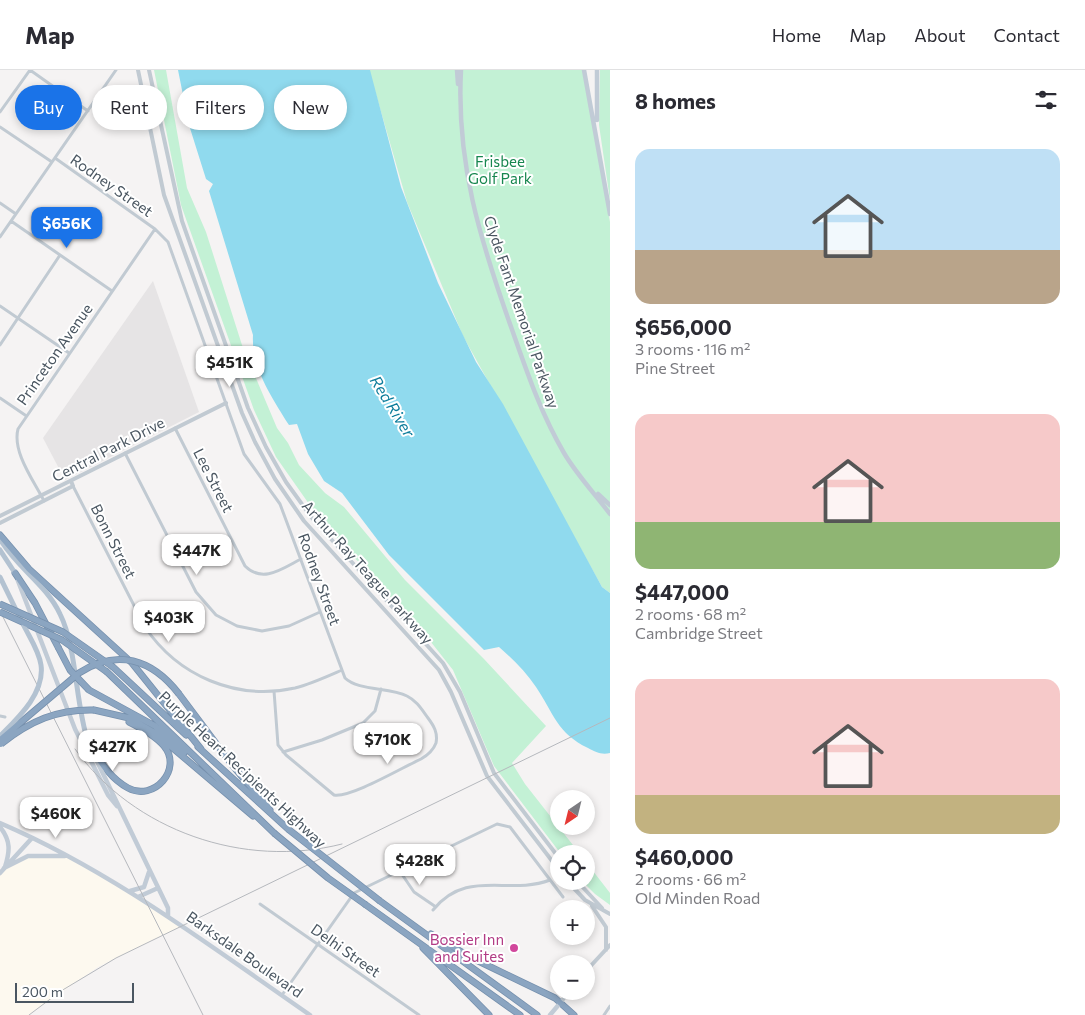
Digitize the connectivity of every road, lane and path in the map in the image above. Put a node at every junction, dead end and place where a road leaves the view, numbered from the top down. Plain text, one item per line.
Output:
1 (30, 70) edge
2 (116, 70) edge
3 (138, 70) edge
4 (149, 70) edge
5 (457, 70) edge
6 (461, 70) edge
7 (584, 70) edge
8 (597, 70) edge
9 (106, 85) edge
10 (460, 101) junction
11 (92, 105) edge
12 (88, 111) junction
13 (0, 112) edge
14 (0, 127) edge
15 (599, 147) junction
16 (53, 160) junction
17 (0, 203) edge
18 (16, 214) junction
19 (610, 214) edge
20 (11, 220) junction
21 (155, 229) junction
22 (0, 237) edge
23 (60, 255) junction
24 (112, 291) junction
25 (0, 306) edge
26 (18, 318) junction
27 (0, 345) edge
28 (69, 353) junction
29 (0, 398) edge
30 (226, 403) junction
31 (26, 415) junction
32 (176, 428) junction
33 (125, 453) junction
34 (581, 476) junction
35 (71, 481) junction
36 (73, 486) junction
37 (42, 495) junction
38 (44, 501) junction
39 (610, 505) edge
40 (610, 514) edge
41 (0, 516) edge
42 (0, 523) edge
43 (0, 535) edge
44 (0, 539) edge
45 (0, 550) edge
46 (301, 559) junction
47 (15, 573) junction
48 (0, 577) edge
49 (0, 604) edge
50 (0, 612) edge
51 (320, 612) junction
52 (342, 670) junction
53 (381, 689) junction
54 (274, 691) junction
55 (116, 715) junction
56 (0, 716) edge
57 (5, 717) dead end
58 (0, 742) edge
59 (88, 742) junction
60 (201, 749) junction
61 (283, 752) junction
62 (210, 780) junction
63 (116, 806) junction
64 (0, 823) edge
65 (0, 827) edge
66 (285, 827) junction
67 (274, 833) junction
68 (32, 838) junction
69 (550, 846) edge
70 (68, 856) junction
71 (550, 858) edge
72 (4, 868) junction
73 (148, 868) junction
74 (399, 870) junction
75 (0, 873) edge
76 (550, 880) joint
77 (158, 888) junction
78 (558, 890) edge
79 (575, 890) edge
80 (585, 890) edge
81 (129, 892) junction
82 (138, 897) junction
83 (563, 897) dead end
84 (585, 900) edge
85 (260, 904) dead end
86 (595, 907) edge
87 (602, 908) junction
88 (595, 910) edge
89 (610, 914) edge
90 (168, 916) junction
91 (407, 920) junction
92 (417, 940) junction
93 (318, 944) junction
94 (610, 945) edge
95 (606, 950) junction
96 (595, 962) edge
97 (282, 995) junction
98 (561, 1002) junction
99 (610, 1006) edge
100 (310, 1015) edge
101 (419, 1015) edge
102 (488, 1015) edge
103 (520, 1015) edge
104 (537, 1015) edge
105 (550, 1015) edge
106 (574, 1015) edge
107 (604, 1015) edge

1 - 12 street
1 - 13 street
2 - 9 street
3 - 71 street, Arthur Ray Teague Parkway
4 - 69 street, Arthur Ray Teague Parkway
5 - 10 main road
6 - 10 main road, Clyde Fant Memorial Parkway
7 - 15 main road
8 - 15 main road
10 - 34 main road, Clyde Fant Memorial Parkway
11 - 12 street
12 - 16 street
14 - 16 street, Rodney Street
15 - 19 main road
16 - 18 street
16 - 21 street, Rodney Street
17 - 18 street
18 - 20 street
20 - 22 street
20 - 23 street
21 - 24 street, Princeton Avenue
21 - 30 street, Rodney Street
23 - 24 street
23 - 26 street
24 - 28 street, Princeton Avenue
25 - 26 street
26 - 27 street
26 - 28 street
28 - 31 street, Princeton Avenue
29 - 31 street
30 - 32 street, Central Park Drive
30 - 46 street, Rodney Street
31 - 37 street, Princeton Avenue
32 - 33 street, Central Park Drive
32 - 46 street, Lee Street
33 - 35 street, Central Park Drive
33 - 51 street
34 - 39 main road
34 - 40 main road, Clyde Fant Memorial Parkway
35 - 36 street, Bonn Street
35 - 37 street, Central Park Drive
36 - 38 street, Central Park Drive
36 - 54 street, Bonn Street
37 - 38 street, Princeton Avenue
37 - 41 street, Central Park Drive
38 - 42 street, Central Park Drive
43 - 60 highway
44 - 59 main road, Barksdale Boulevard
45 - 47 main road, Barksdale Boulevard
46 - 51 street, Rodney Street
47 - 62 highway, bridge
47 - 63 main road, Barksdale Boulevard
48 - 58 main road, bridge
49 - 60 highway, Purple Heart Recipients Highway, bridge
50 - 67 highway, Purple Heart Recipients Highway, bridge
51 - 52 street, Rodney Street
52 - 53 street
52 - 54 street, Bonn Street
53 - 61 street
53 - 61 street
54 - 61 street
55 - 58 highway, bridge
55 - 59 highway
55 - 62 highway
56 - 57 street
58 - 66 highway, bridge
59 - 63 main road, Barksdale Boulevard
60 - 66 highway, Purple Heart Recipients Highway
62 - 67 highway
63 - 73 main road, Barksdale Boulevard
64 - 68 main road
65 - 72 main road
66 - 91 highway, Purple Heart Recipients Highway, bridge
67 - 92 highway, Purple Heart Recipients Highway, bridge
68 - 70 main road
68 - 72 main road
70 - 72 main road
70 - 81 main road
72 - 75 main road
73 - 77 main road, Barksdale Boulevard
73 - 81 main road
74 - 76 street
74 - 76 street
74 - 93 street
77 - 82 main road
77 - 90 main road, Barksdale Boulevard
78 - 83 street
79 - 84 street
80 - 87 street
81 - 82 main road
82 - 90 main road
85 - 93 street, Delhi Street
86 - 87 street
87 - 89 street
88 - 95 street
90 - 97 main road, Barksdale Boulevard
91 - 98 highway
91 - 104 highway, Purple Heart Recipients Highway
92 - 102 highway
92 - 103 highway, Purple Heart Recipients Highway
93 - 97 street
93 - 101 street, Delhi Street
94 - 95 street
95 - 96 street
97 - 100 main road, Barksdale Boulevard
98 - 105 main road
98 - 106 highway
99 - 107 street

